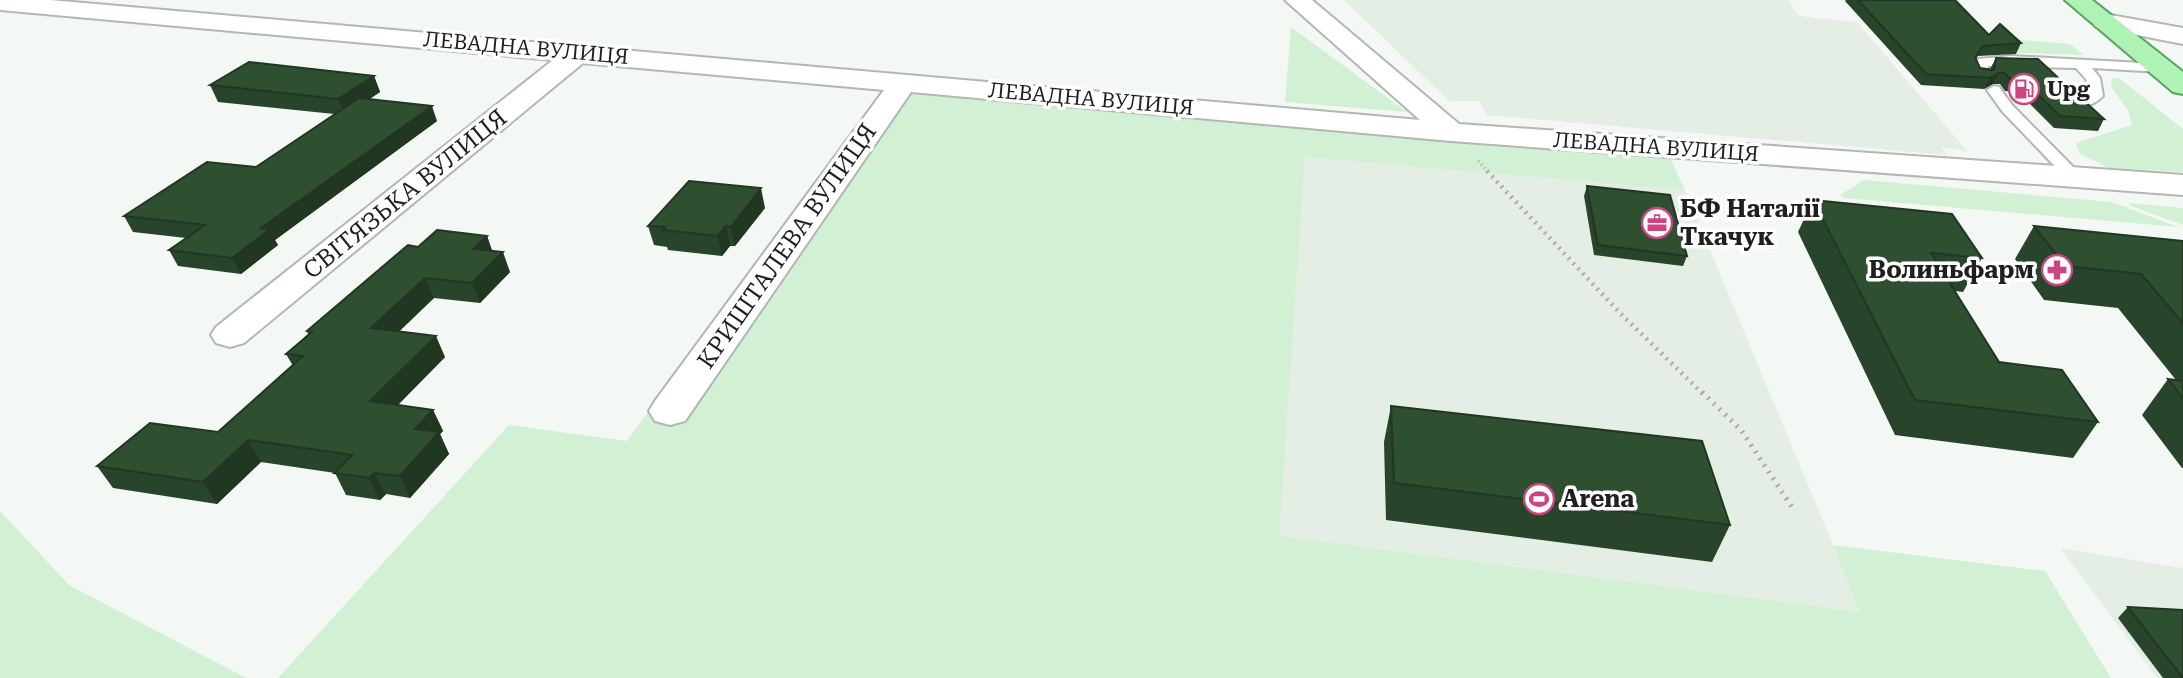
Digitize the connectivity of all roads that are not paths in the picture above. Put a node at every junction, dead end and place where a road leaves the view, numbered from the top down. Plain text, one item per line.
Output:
1 (1297, 0) edge
2 (2077, 0) edge
3 (0, 3) edge
4 (94, 4) edge
5 (2105, 22) junction
6 (2183, 36) edge
7 (579, 53) junction
8 (2080, 64) junction
9 (2161, 68) junction
10 (1982, 76) edge
11 (904, 82) junction
12 (2183, 86) edge
13 (1994, 90) dead end
14 (2067, 102) edge
15 (2029, 104) dead end
16 (2007, 108) junction
17 (1451, 132) junction
18 (2074, 177) junction
19 (2183, 185) edge
20 (230, 335) dead end
21 (670, 411) dead end

1 - 17 street
2 - 5 main road
3 - 4 street, ЛЕВАДНА ВУЛИЦЯ
4 - 7 street, ЛЕВАДНА ВУЛИЦЯ
5 - 6 street
5 - 9 main road
7 - 11 street, ЛЕВАДНА ВУЛИЦЯ
7 - 20 street, СВІТЯЗЬКА ВУЛИЦЯ
8 - 9 lane
8 - 10 lane
8 - 14 lane
9 - 12 main road
11 - 17 street, ЛЕВАДНА ВУЛИЦЯ
11 - 21 street, КРИШТАЛЕВА ВУЛИЦЯ
13 - 16 lane
15 - 16 lane
16 - 18 lane
17 - 18 street, ЛЕВАДНА ВУЛИЦЯ
18 - 19 street, ЛЕВАДНА ВУЛИЦЯ

